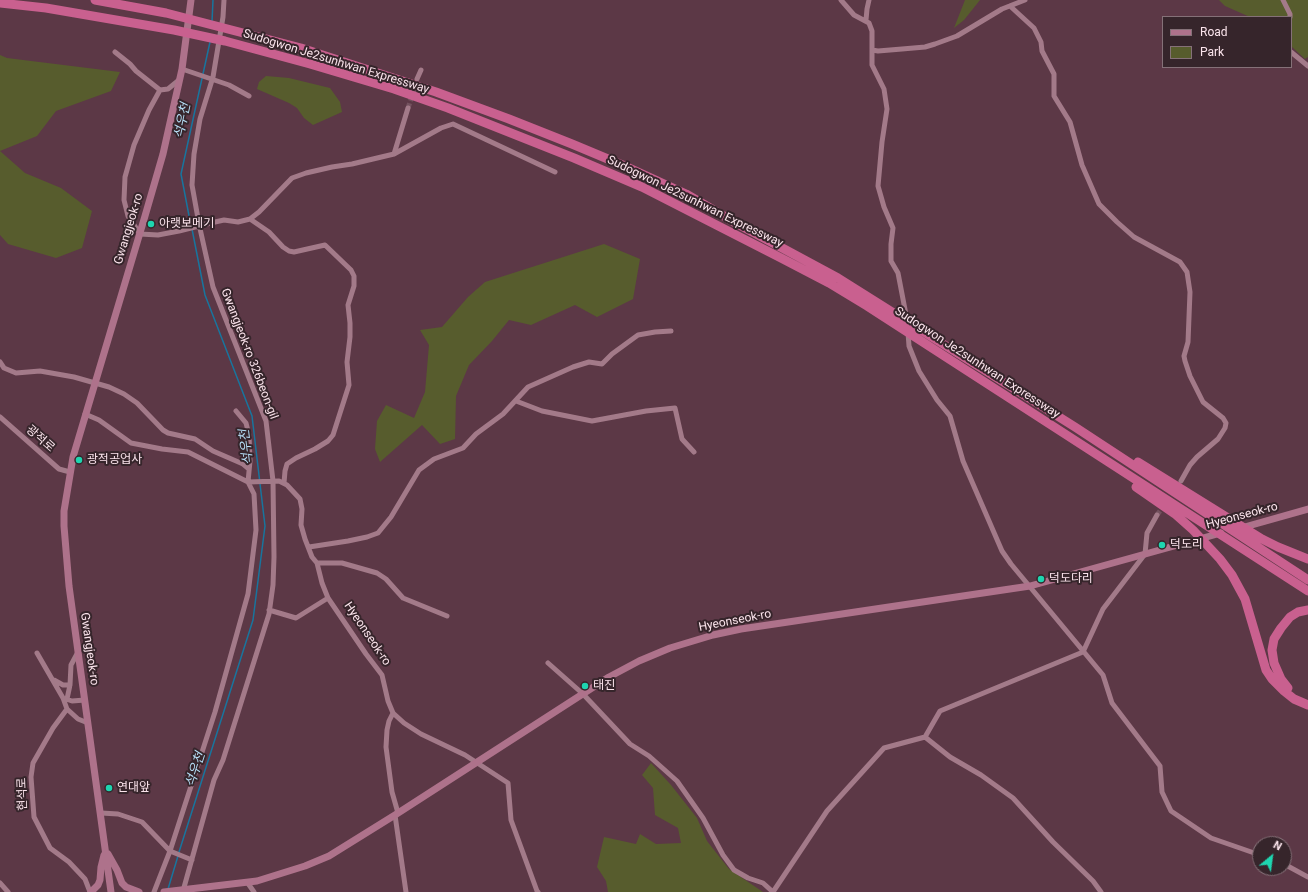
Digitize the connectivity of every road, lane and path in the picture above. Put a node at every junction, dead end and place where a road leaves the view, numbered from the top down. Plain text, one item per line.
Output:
1 (96, 0) edge
2 (191, 0) edge
3 (224, 0) edge
4 (841, 0) edge
5 (869, 0) edge
6 (1025, 0) edge
7 (1283, 0) edge
8 (0, 3) edge
9 (1010, 6) junction
10 (1290, 16) edge
11 (866, 20) junction
12 (872, 50) junction
13 (115, 52) dead end
14 (1292, 53) edge
15 (1308, 66) edge
16 (182, 69) junction
17 (420, 70) dead end
18 (417, 79) tunnel mouth
19 (180, 80) junction
20 (213, 80) junction
21 (160, 90) junction
22 (249, 96) dead end
23 (408, 108) tunnel mouth
24 (394, 154) junction
25 (555, 172) dead end
26 (250, 219) junction
27 (199, 225) junction
28 (140, 234) junction
29 (672, 331) dead end
30 (934, 344) junction
31 (0, 362) edge
32 (4, 368) junction
33 (0, 374) edge
34 (94, 384) junction
35 (1010, 400) junction
36 (516, 401) junction
37 (236, 411) dead end
38 (85, 412) junction
39 (0, 417) edge
40 (694, 452) dead end
41 (249, 469) junction
42 (70, 472) junction
43 (273, 481) junction
44 (1181, 481) dead end
45 (250, 483) junction
46 (284, 483) junction
47 (1308, 509) edge
48 (1158, 515) tunnel mouth
49 (1218, 517) junction
50 (309, 547) junction
51 (1145, 554) junction
52 (1308, 559) edge
53 (317, 562) junction
54 (1308, 580) edge
55 (1030, 586) junction
56 (1308, 591) edge
57 (328, 598) junction
58 (269, 610) junction
59 (1308, 610) edge
60 (446, 616) dead end
61 (79, 652) junction
62 (1083, 652) junction
63 (37, 653) dead end
64 (548, 663) dead end
65 (53, 680) junction
66 (70, 685) junction
67 (584, 694) junction
68 (65, 699) junction
69 (1308, 699) edge
70 (85, 700) junction
71 (1308, 705) edge
72 (66, 709) junction
73 (393, 713) junction
74 (88, 723) junction
75 (925, 737) junction
76 (476, 763) junction
77 (100, 813) junction
78 (397, 814) junction
79 (106, 851) junction
80 (170, 851) junction
81 (1252, 852) edge
82 (192, 860) junction
83 (1292, 868) edge
84 (1308, 877) edge
85 (248, 882) junction
86 (0, 883) edge
87 (182, 890) edge
88 (8, 892) edge
89 (91, 892) edge
90 (111, 892) edge
91 (139, 892) edge
92 (154, 892) edge
93 (164, 892) edge
94 (254, 892) edge
95 (406, 892) edge
96 (538, 892) edge
97 (773, 892) edge
98 (1101, 892) edge

1 - 30 highway, Sudogwon Je2sunhwan Expressway
2 - 16 street, Gwangjeok-ro
3 - 20 street, Gwangjeok-ro 326beon-gil
4 - 11 street
5 - 11 street
6 - 9 street
7 - 10 street
8 - 30 highway, Sudogwon Je2sunhwan Expressway
9 - 12 street
9 - 44 street
11 - 12 street
12 - 55 street
13 - 21 street
14 - 15 street
16 - 19 street, Gwangjeok-ro
16 - 20 street
17 - 18 street
19 - 21 street
19 - 28 street, Gwangjeok-ro
20 - 22 street
20 - 27 street, Gwangjeok-ro 326beon-gil
21 - 28 street
23 - 24 street
24 - 25 street
24 - 26 street
26 - 27 street
26 - 46 street
27 - 28 street
27 - 43 street, Gwangjeok-ro 326beon-gil
28 - 34 street, Gwangjeok-ro
29 - 36 street
30 - 35 highway, Sudogwon Je2sunhwan Expressway
30 - 49 highway, Sudogwon Je2sunhwan Expressway
31 - 32 street
32 - 33 street
32 - 34 street
34 - 38 street, Gwangjeok-ro
34 - 41 street
35 - 56 highway, Sudogwon Je2sunhwan Expressway
35 - 71 highway
36 - 40 street
36 - 50 street
37 - 41 street
38 - 42 street, Gwangjeok-ro
38 - 45 street
39 - 42 street, 광적로
41 - 45 street
42 - 61 street, Gwangjeok-ro
43 - 45 street
43 - 46 street
43 - 58 street, Gwangjeok-ro 326beon-gil
45 - 80 street
46 - 50 street
47 - 51 street, Hyeonseok-ro
48 - 51 street
49 - 52 highway
49 - 54 highway, Sudogwon Je2sunhwan Expressway
50 - 53 street
51 - 55 street, Hyeonseok-ro
51 - 62 street
53 - 57 street, Hyeonseok-ro
53 - 60 street
55 - 62 street
55 - 67 street, Hyeonseok-ro
57 - 58 street
57 - 73 street, Hyeonseok-ro
58 - 82 street, Gwangjeok-ro 326beon-gil
59 - 69 highway
61 - 66 street
61 - 70 street, Gwangjeok-ro
62 - 75 street
62 - 81 street
63 - 65 street
64 - 67 street
65 - 66 street
65 - 68 street
66 - 68 street
67 - 76 street, Hyeonseok-ro
67 - 97 street
68 - 70 street
68 - 72 street
70 - 74 street, Gwangjeok-ro
72 - 74 street
72 - 89 street, 현석로
73 - 76 street
73 - 78 street
74 - 77 street, Gwangjeok-ro
75 - 97 street
75 - 98 street
76 - 78 street, Hyeonseok-ro
76 - 96 street
77 - 79 street, Gwangjeok-ro
77 - 80 street
78 - 85 street, Hyeonseok-ro
78 - 95 street
79 - 89 street
79 - 90 street, Gwangjeok-ro
79 - 91 street
80 - 82 street
80 - 92 street
82 - 87 street, Gwangjeok-ro 326beon-gil
83 - 84 street
85 - 87 street, Hyeonseok-ro
85 - 94 street
86 - 88 street
87 - 93 street, Hyeonseok-ro

